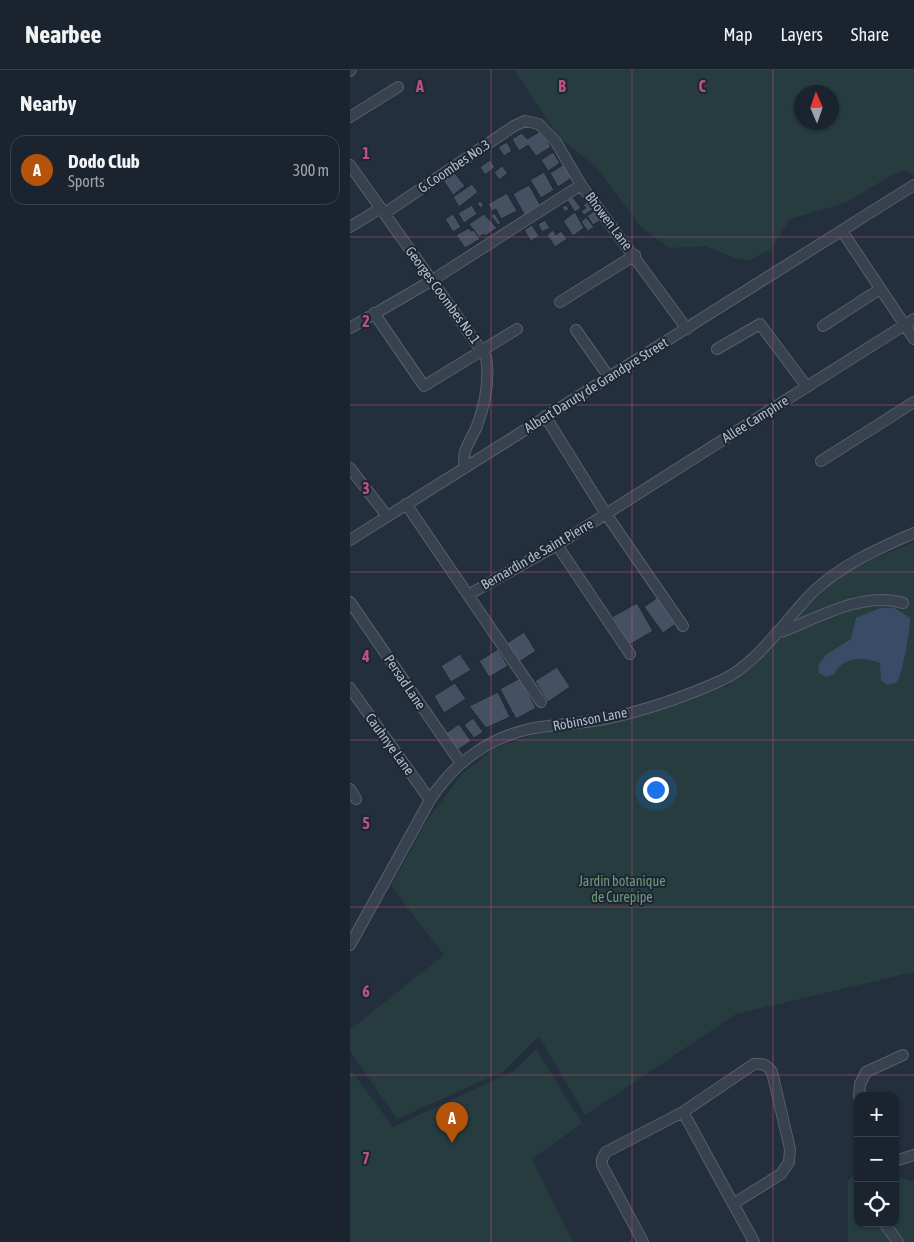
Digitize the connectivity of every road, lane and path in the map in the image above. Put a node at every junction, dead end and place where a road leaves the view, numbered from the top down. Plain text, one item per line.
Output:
1 (398, 87) dead end
2 (350, 117) edge
3 (525, 121) joint
4 (350, 165) edge
5 (581, 185) junction
6 (914, 185) edge
7 (383, 210) junction
8 (350, 227) edge
9 (842, 231) junction
10 (635, 255) junction
11 (431, 281) junction
12 (880, 289) junction
13 (560, 302) dead end
14 (374, 313) junction
15 (914, 319) edge
16 (904, 325) junction
17 (823, 326) dead end
18 (350, 328) edge
19 (517, 329) dead end
20 (687, 329) junction
21 (576, 330) dead end
22 (914, 339) edge
23 (482, 349) junction
24 (717, 349) dead end
25 (609, 377) junction
26 (807, 387) junction
27 (914, 402) edge
28 (546, 416) junction
29 (821, 461) dead end
30 (466, 466) junction
31 (350, 468) edge
32 (406, 504) junction
33 (606, 514) junction
34 (387, 516) junction
35 (914, 533) edge
36 (350, 540) edge
37 (557, 545) junction
38 (468, 594) junction
39 (350, 602) edge
40 (903, 603) dead end
41 (683, 626) dead end
42 (777, 632) junction
43 (630, 654) dead end
44 (350, 688) edge
45 (541, 702) dead end
46 (460, 762) junction
47 (350, 789) edge
48 (356, 799) dead end
49 (430, 800) junction
50 (350, 945) edge
51 (903, 1055) dead end
52 (859, 1092) edge
53 (683, 1112) junction
54 (914, 1155) edge
55 (899, 1160) edge
56 (733, 1204) junction
57 (887, 1227) edge
58 (643, 1242) edge
59 (754, 1242) edge
60 (898, 1242) edge

1 - 2 street
3 - 5 street, Bhowen Lane
3 - 7 street, G.Coombes No.3
4 - 7 street, Georges Coombes No.1
5 - 10 street, Bhowen Lane
5 - 11 street
6 - 9 street, Albert Daruty de Grandpre Street
7 - 8 street, G.Coombes No.3
7 - 11 street, Georges Coombes No.1
9 - 12 street
9 - 20 street, Albert Daruty de Grandpre Street
10 - 13 street
10 - 20 street, Bhowen Lane
11 - 14 street
11 - 23 street, Georges Coombes No.1
12 - 16 street
12 - 17 street
14 - 18 street
14 - 23 street
15 - 16 street, Allee Camphre
16 - 22 street
16 - 26 street, Allee Camphre
19 - 23 street
20 - 25 street, Albert Daruty de Grandpre Street
21 - 25 street
23 - 30 street, Georges Coombes No.1
24 - 26 street
25 - 28 street, Albert Daruty de Grandpre Street
26 - 33 street, Allee Camphre
27 - 29 street
28 - 30 street, Albert Daruty de Grandpre Street
28 - 33 street
30 - 32 street, Albert Daruty de Grandpre Street
31 - 34 street
32 - 34 street, Albert Daruty de Grandpre Street
32 - 38 street
33 - 37 street, Bernardin de Saint Pierre
33 - 41 street
34 - 36 street, Albert Daruty de Grandpre Street
35 - 42 street, Robinson Lane
37 - 38 street, Bernardin de Saint Pierre
37 - 43 street
38 - 45 street
39 - 46 street, Persad Lane
40 - 42 street
42 - 46 street, Robinson Lane
44 - 49 street, Cauhnye Lane
46 - 49 street, Robinson Lane
47 - 48 street
49 - 50 street, Robinson Lane
51 - 52 street
53 - 56 street
53 - 56 street
53 - 58 street
54 - 55 street
56 - 59 street
57 - 60 street

